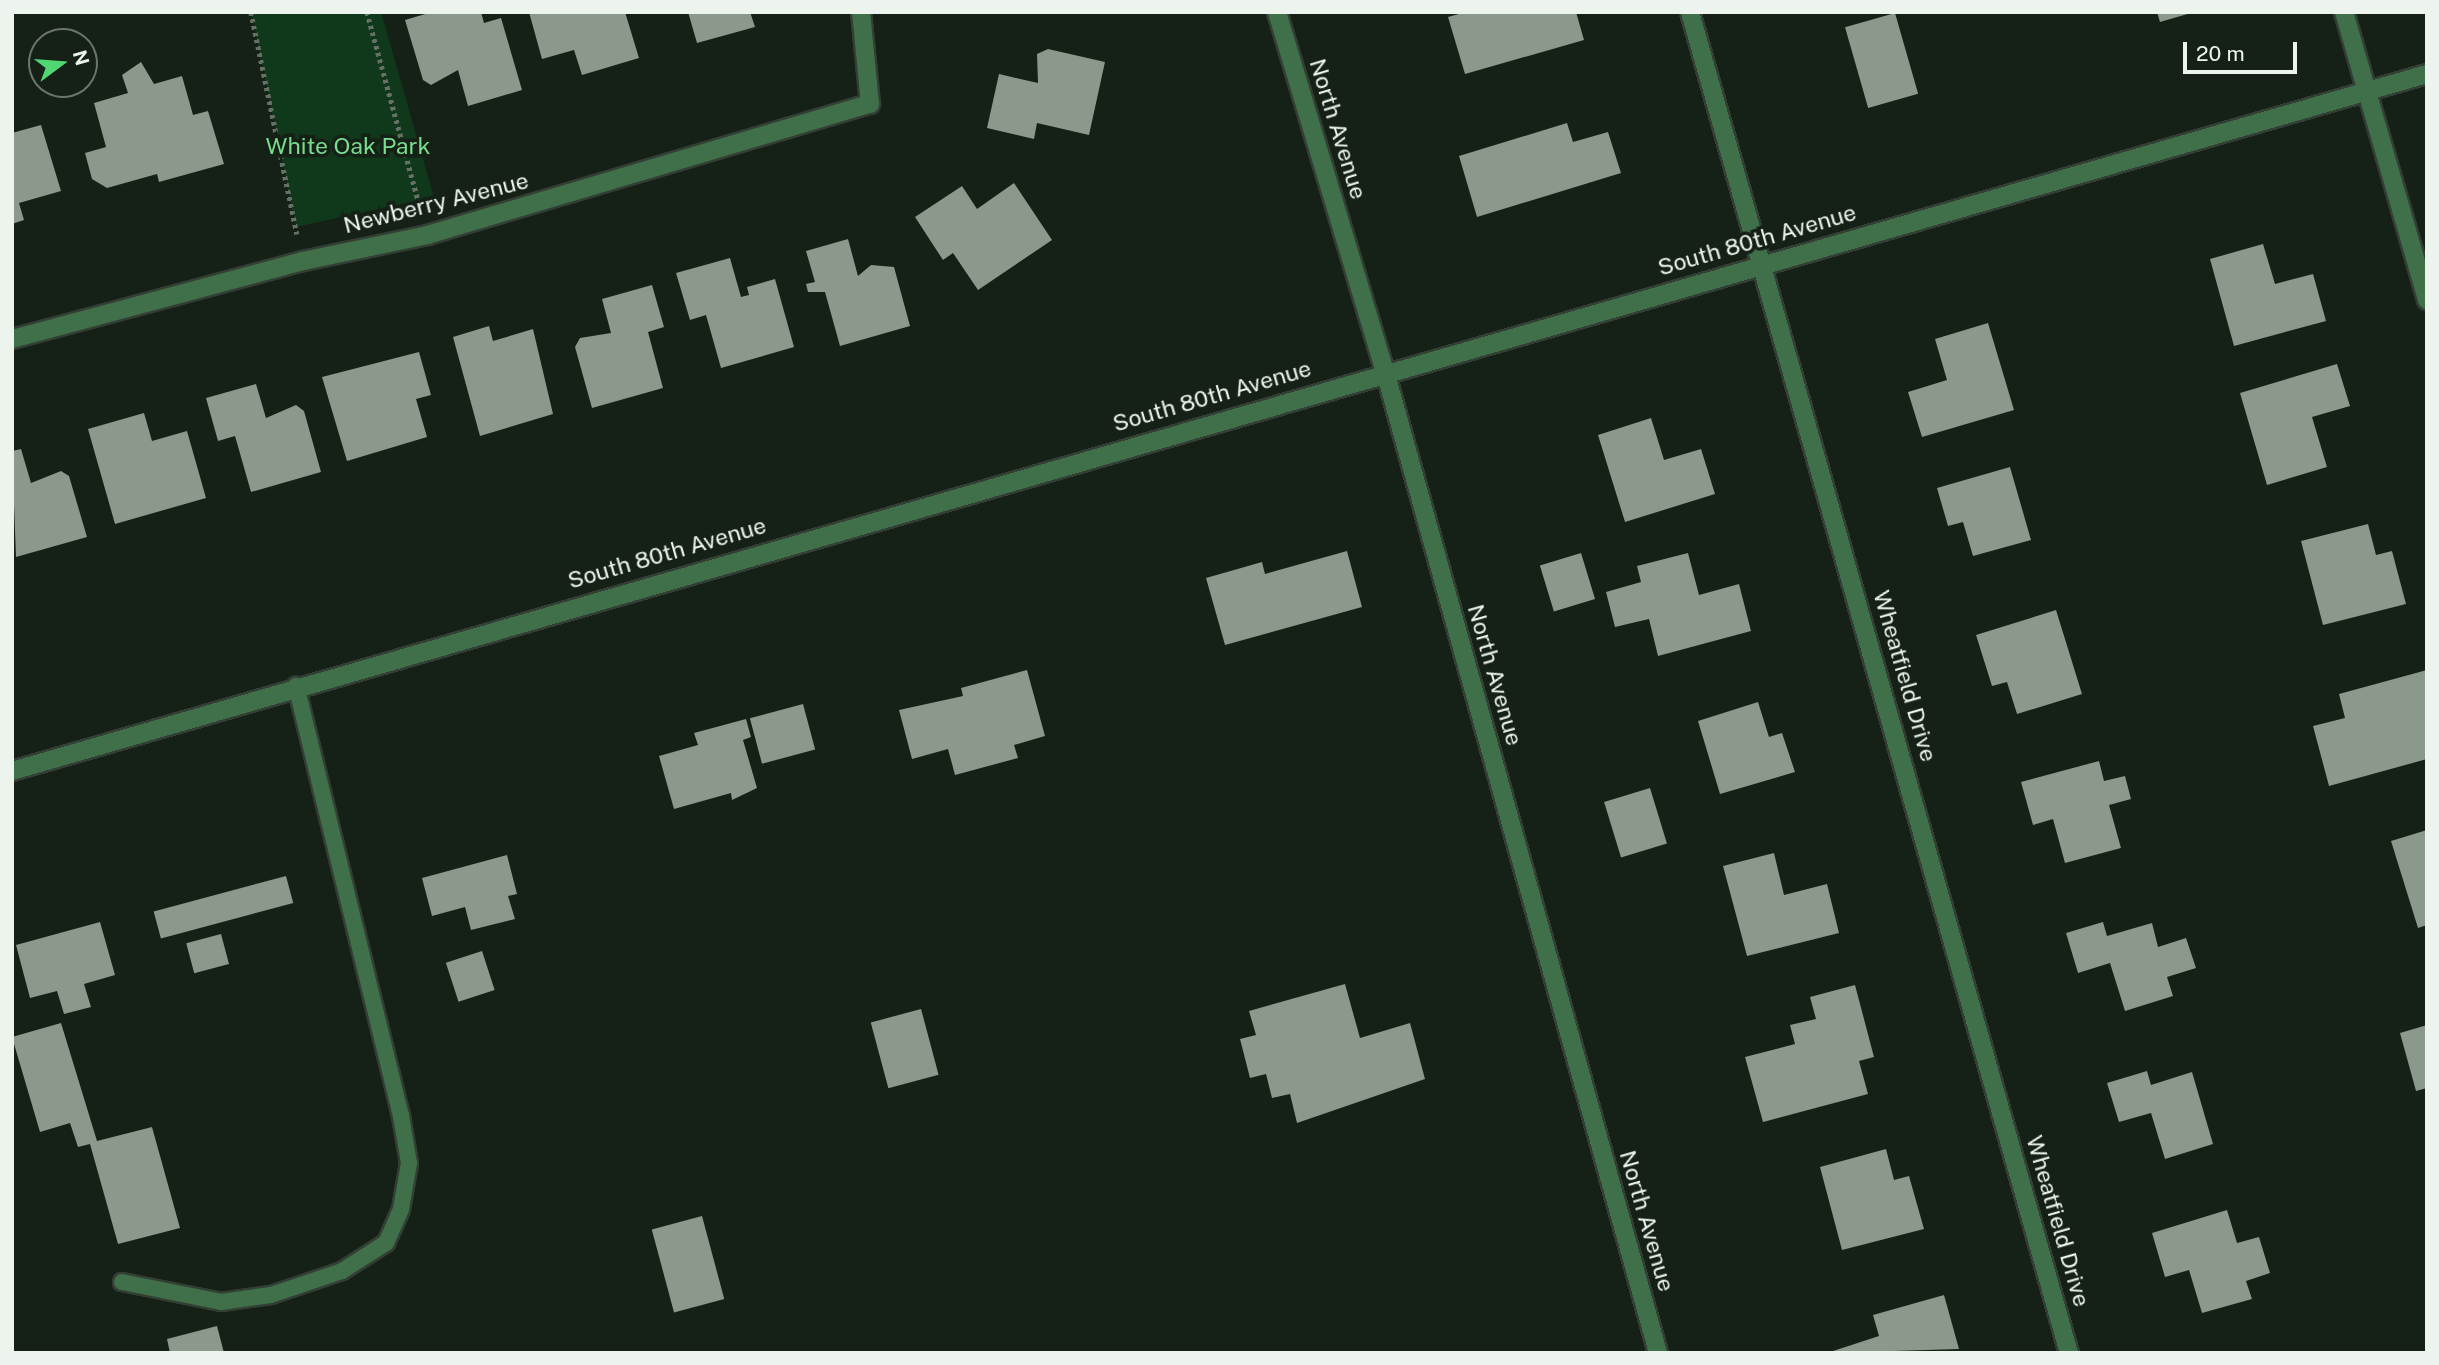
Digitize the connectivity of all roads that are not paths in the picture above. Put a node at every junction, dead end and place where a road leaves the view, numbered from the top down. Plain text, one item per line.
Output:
1 (862, 12) edge
2 (1277, 12) edge
3 (1690, 12) edge
4 (2344, 12) edge
5 (2427, 74) edge
6 (2367, 91) junction
7 (1763, 263) junction
8 (2427, 300) edge
9 (12, 340) edge
10 (1385, 371) junction
11 (296, 686) junction
12 (12, 771) edge
13 (122, 1282) dead end
14 (1658, 1353) edge
15 (2069, 1353) edge

1 - 9 street, Newberry Avenue
2 - 10 street, North Avenue
3 - 7 street, Wheatfield Drive
4 - 6 street
5 - 6 street, South 80th Avenue
6 - 7 street, South 80th Avenue
6 - 8 street
7 - 10 street, South 80th Avenue
7 - 15 street, Wheatfield Drive
10 - 11 street, South 80th Avenue
10 - 14 street, North Avenue
11 - 12 street, South 80th Avenue
11 - 13 lane

